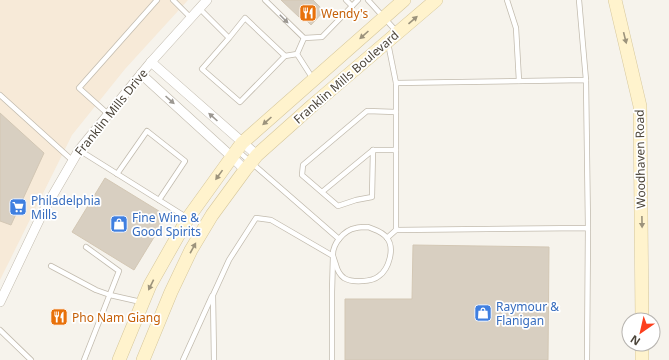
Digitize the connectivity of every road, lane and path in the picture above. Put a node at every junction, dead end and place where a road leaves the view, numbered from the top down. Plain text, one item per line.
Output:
1 (158, 0) edge
2 (173, 0) edge
3 (207, 0) edge
4 (265, 0) edge
5 (346, 0) edge
6 (358, 0) edge
7 (368, 0) edge
8 (404, 0) edge
9 (436, 0) edge
10 (507, 0) edge
11 (579, 0) edge
12 (615, 0) edge
13 (352, 6) junction
14 (200, 8) junction
15 (191, 18) junction
16 (384, 18) junction
17 (398, 33) junction
18 (229, 38) junction
19 (304, 38) junction
20 (388, 42) junction
21 (297, 54) junction
22 (285, 56) junction
23 (151, 62) junction
24 (141, 74) junction
25 (314, 80) junction
26 (586, 80) junction
27 (519, 81) junction
28 (396, 83) junction
29 (0, 95) edge
30 (396, 112) junction
31 (108, 114) junction
32 (79, 150) junction
33 (237, 150) junction
34 (373, 150) junction
35 (396, 150) junction
36 (73, 161) junction
37 (251, 163) junction
38 (117, 174) junction
39 (322, 192) junction
40 (159, 200) junction
41 (188, 218) junction
42 (588, 228) junction
43 (396, 230) junction
44 (387, 238) junction
45 (339, 239) junction
46 (86, 247) dead end
47 (333, 256) junction
48 (50, 266) dead end
49 (110, 295) junction
50 (213, 295) junction
51 (0, 302) edge
52 (143, 303) junction
53 (642, 312) edge
54 (0, 330) edge
55 (31, 360) edge
56 (84, 360) edge
57 (119, 360) edge
58 (143, 360) edge
59 (183, 360) edge
60 (214, 360) edge
61 (332, 360) edge
62 (587, 360) edge

1 - 31 lane
2 - 15 lane
3 - 14 street, Franklin Mills Drive
4 -> 19 lane
5 - 13 lane
6 - 13 lane
7 - 16 lane
8 - 16 street, Franklin Mills Boulevard
17 -> 9 street, Franklin Mills Boulevard
10 - 27 lane
11 - 26 lane
12 -> 53 street, Woodhaven Road
13 - 19 lane
14 - 15 street, Franklin Mills Drive
14 - 18 lane
15 - 23 street, Franklin Mills Drive
16 - 17 lane
16 -> 25 street, Franklin Mills Boulevard
17 - 20 street, Franklin Mills Boulevard
18 - 22 lane
18 - 22 lane
19 - 21 lane
20 - 28 lane
20 - 37 street, Franklin Mills Boulevard
21 - 22 lane
21 - 25 lane
23 - 24 street, Franklin Mills Drive
33 -> 23 street
24 - 31 street, Franklin Mills Drive
24 -> 33 street
25 -> 33 street, Franklin Mills Boulevard
26 - 27 lane
26 - 42 lane
27 - 28 lane
28 - 30 lane
29 - 36 lane
30 - 35 lane
30 - 39 lane
31 - 32 street, Franklin Mills Drive
32 - 36 street, Franklin Mills Drive
32 - 38 lane
33 - 37 street
33 - 37 street
33 -> 41 street, Franklin Mills Boulevard
34 - 35 lane
34 - 39 lane
34 - 39 lane
35 - 43 lane
36 - 51 street, Franklin Mills Drive
37 - 45 lane
58 -> 37 street, Franklin Mills Boulevard
38 - 40 lane
38 - 40 lane
40 - 41 lane
41 -> 52 street, Franklin Mills Boulevard
42 - 43 lane
42 - 62 lane
43 - 44 lane
44 - 45 lane
44 - 47 lane
45 - 47 lane
46 - 49 lane
47 - 50 lane
47 - 61 lane
48 - 49 lane
49 - 52 lane
49 - 56 lane
50 - 59 lane
50 - 60 lane
52 - 57 street, Franklin Mills Boulevard
54 - 55 lane

